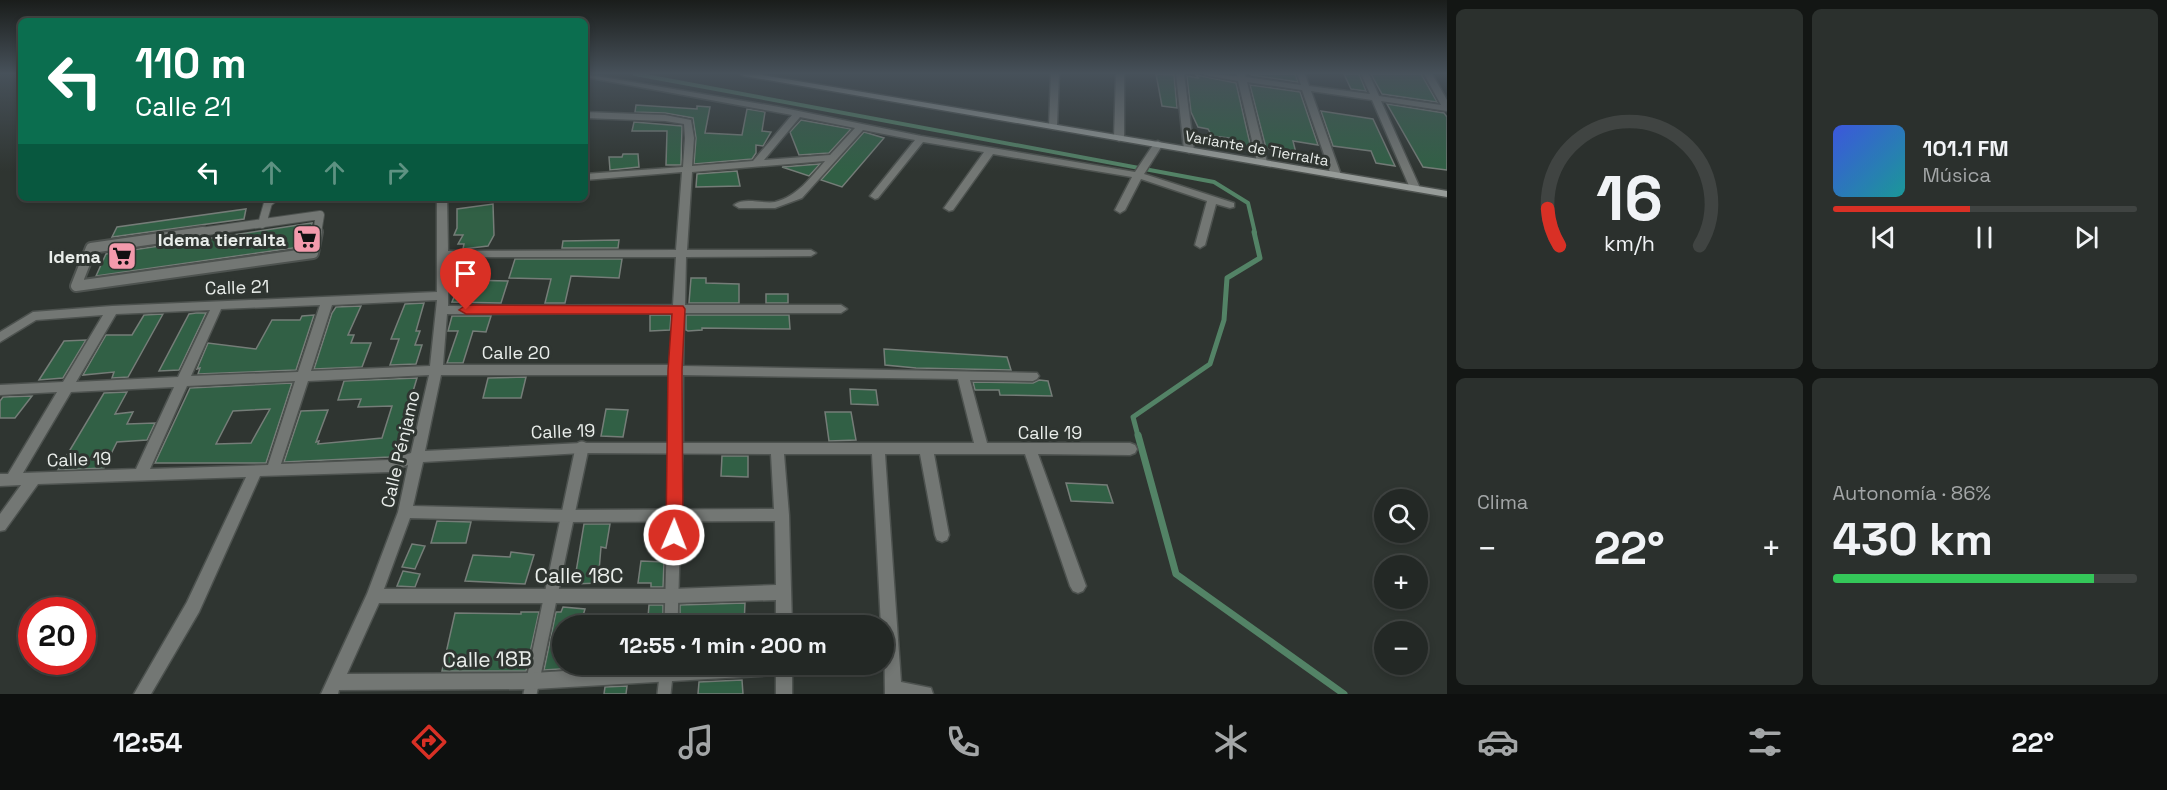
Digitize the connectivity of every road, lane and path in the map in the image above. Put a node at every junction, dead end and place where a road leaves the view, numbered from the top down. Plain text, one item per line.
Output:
1 (756, 106) edge
2 (936, 106) edge
3 (1054, 106) edge
4 (1119, 106) edge
5 (1184, 106) edge
6 (1249, 106) edge
7 (1312, 106) edge
8 (1379, 106) edge
9 (798, 114) junction
10 (588, 115) edge
11 (1053, 126) junction
12 (861, 127) junction
13 (1119, 138) junction
14 (921, 139) junction
15 (1158, 144) junction
16 (1189, 150) junction
17 (990, 151) junction
18 (832, 158) junction
19 (1262, 162) junction
20 (756, 164) junction
21 (685, 171) junction
22 (1138, 175) junction
23 (1336, 175) junction
24 (588, 177) edge
25 (1415, 188) junction
26 (1447, 194) edge
27 (875, 196) dead end
28 (1212, 199) junction
29 (269, 201) edge
30 (442, 201) edge
31 (739, 204) dead end
32 (1230, 205) dead end
33 (949, 208) dead end
34 (1120, 210) dead end
35 (262, 224) junction
36 (1200, 245) dead end
37 (811, 253) dead end
38 (444, 254) junction
39 (681, 254) junction
40 (327, 301) junction
41 (443, 303) junction
42 (217, 306) junction
43 (678, 309) junction
44 (841, 309) dead end
45 (112, 310) junction
46 (0, 338) edge
47 (436, 370) junction
48 (675, 370) junction
49 (963, 375) junction
50 (303, 376) junction
51 (1033, 376) dead end
52 (183, 382) junction
53 (68, 387) junction
54 (0, 390) edge
55 (676, 447) junction
56 (777, 447) junction
57 (582, 448) junction
58 (878, 448) junction
59 (926, 449) junction
60 (1130, 449) dead end
61 (982, 450) junction
62 (1030, 450) junction
63 (417, 457) junction
64 (273, 469) junction
65 (256, 470) junction
66 (140, 475) junction
67 (34, 479) junction
68 (6, 480) edge
69 (405, 512) junction
70 (675, 515) junction
71 (782, 515) junction
72 (570, 516) junction
73 (0, 525) edge
74 (942, 535) dead end
75 (1078, 586) dead end
76 (784, 592) junction
77 (374, 596) junction
78 (552, 596) junction
79 (673, 596) junction
80 (672, 615) edge
81 (784, 615) edge
82 (624, 675) edge
83 (666, 675) edge
84 (784, 675) edge
85 (332, 688) edge
86 (532, 688) edge
87 (893, 692) edge
88 (142, 694) edge
89 (664, 694) edge
90 (783, 694) edge
91 (925, 694) edge

1 - 9 street
2 - 11 main road, Variante de Tierralta
3 - 11 street
4 - 13 street
5 - 16 street
6 - 19 street
7 - 23 street
8 - 25 street
9 - 12 street
9 - 20 street
10 - 21 street
11 - 13 main road, Variante de Tierralta
12 - 14 street
12 - 18 street
13 - 15 main road, Variante de Tierralta
14 - 17 street
14 - 27 street
15 - 16 main road, Variante de Tierralta
15 - 22 street
16 - 19 main road, Variante de Tierralta
17 - 22 street
17 - 33 street
18 - 20 street
18 - 31 street
19 - 23 main road, Variante de Tierralta
20 - 21 street
21 - 24 street
21 - 39 street
22 - 28 street
22 - 34 street
23 - 25 main road, Variante de Tierralta
25 - 26 main road, Variante de Tierralta
28 - 32 street
28 - 36 street
29 - 35 lane
30 - 38 street, Calle Pénjamo
35 - 35 lane
37 - 39 street
38 - 39 street
38 - 41 street, Calle Pénjamo
39 - 43 street
40 - 41 street, Calle 21
40 - 42 street, Calle 21
40 - 50 street
41 - 43 street, Calle 21
41 - 47 street, Calle Pénjamo
42 - 45 street, Calle 21
42 - 52 street
43 - 44 street, Calle 21
43 - 48 street
45 - 46 street, Calle 21
45 - 53 street
47 - 48 street, Calle 20
47 - 50 street, Calle 20
47 - 63 street, Calle Pénjamo
48 - 49 street, Calle 20
48 - 55 street
49 - 51 street, Calle 20
49 - 61 street
50 - 52 street, Calle 20
50 - 64 street
52 - 53 street, Calle 20
52 - 66 street
53 - 54 street, Calle 20
53 - 68 street
55 - 56 street, Calle 19
55 - 57 street, Calle 19
55 - 70 lane
56 - 58 street, Calle 19
56 - 71 street
57 - 63 street, Calle 19
57 - 72 lane
58 - 59 street, Calle 19
58 - 87 street
59 - 61 street, Calle 19
59 - 74 street
60 - 62 street, Calle 19
61 - 62 street, Calle 19
62 - 75 street
63 - 64 street, Calle 19
63 - 69 street, Calle Pénjamo
64 - 65 street, Calle 19
65 - 66 street, Calle 19
65 - 88 street
66 - 67 street, Calle 19
67 - 68 street, Calle 19
67 - 73 street
69 - 72 street
69 - 77 street, Calle Pénjamo
70 - 71 street
70 - 72 street
70 - 79 lane
71 - 76 street
72 - 78 lane
76 - 79 street, Calle 18C
76 - 81 street
77 - 78 street, Calle 18C
77 - 85 street, Calle Pénjamo
78 - 79 street, Calle 18C
78 - 86 lane
79 - 80 lane
82 - 86 street, Calle 18B
83 - 89 lane
84 - 90 street
85 - 86 street, Calle 18B
87 - 91 street

